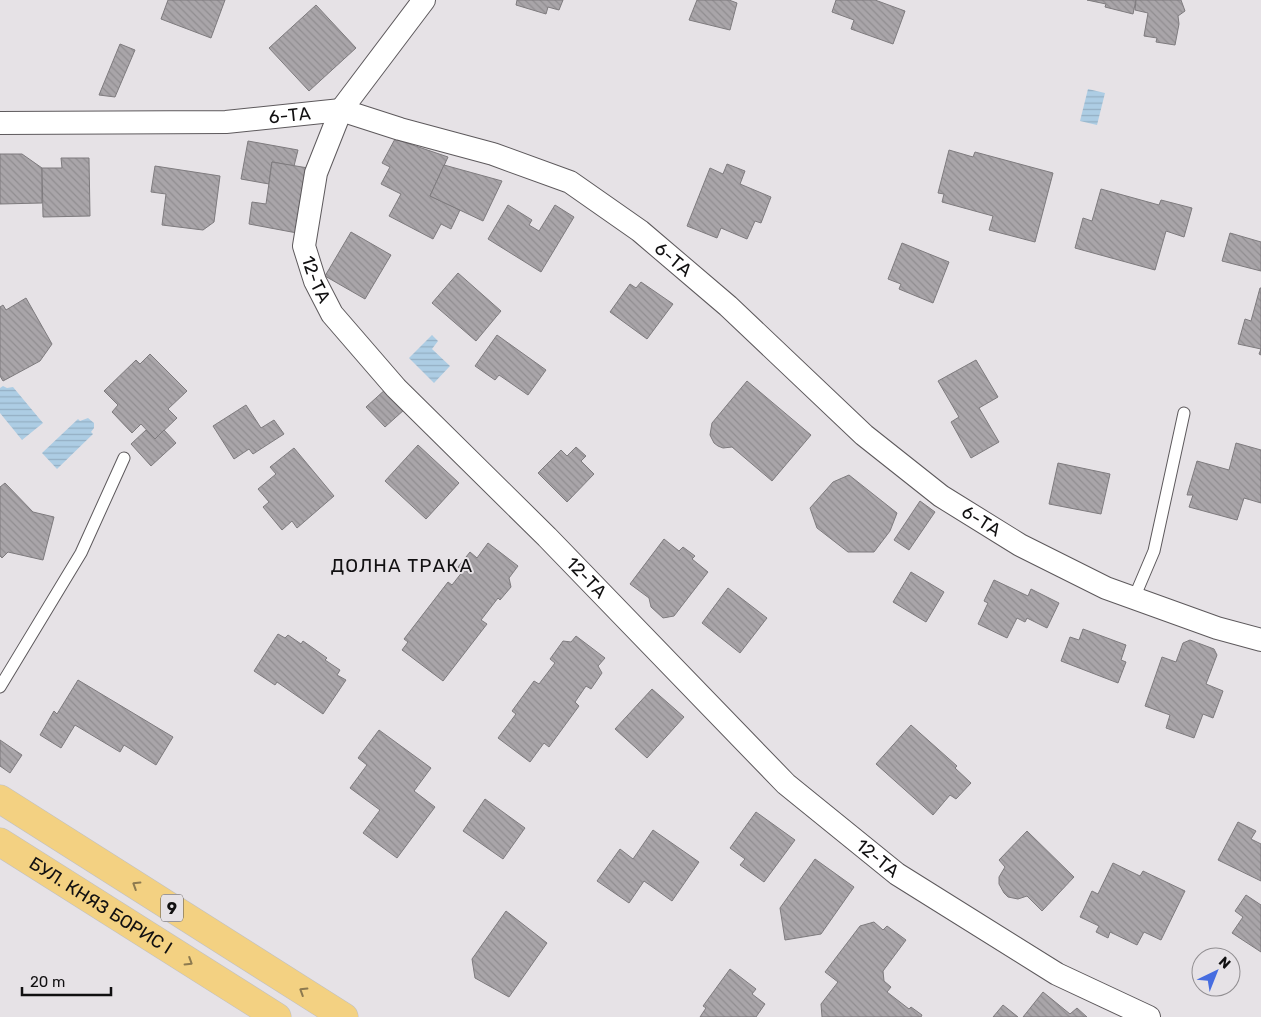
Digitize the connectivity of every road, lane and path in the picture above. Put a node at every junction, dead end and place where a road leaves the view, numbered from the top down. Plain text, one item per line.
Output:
1 (424, 0) edge
2 (341, 110) junction
3 (0, 123) edge
4 (1184, 413) dead end
5 (124, 458) dead end
6 (1134, 598) junction
7 (1261, 640) edge
8 (0, 688) edge
9 (0, 799) edge
10 (0, 842) edge
11 (277, 1017) edge
12 (344, 1017) edge
13 (1149, 1017) edge

1 - 2 street, 12-ТА
2 - 3 street, 6-ТА
2 - 6 street, 6-ТА
2 - 13 street, 12-ТА
4 - 6 lane
5 - 8 lane
6 - 7 street, 6-ТА
12 -> 9 highway, БУЛ. КНЯЗ БОРИС I / 9
10 -> 11 highway, БУЛ. КНЯЗ БОРИС I / 9

